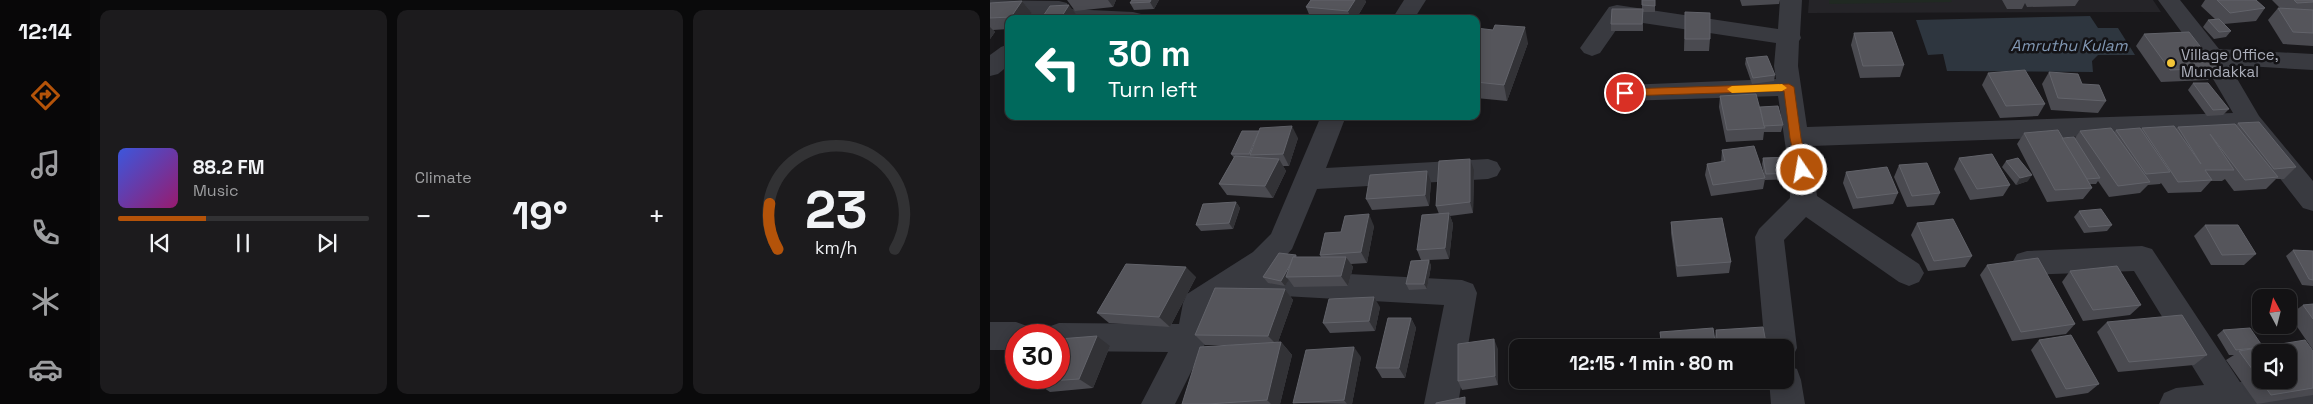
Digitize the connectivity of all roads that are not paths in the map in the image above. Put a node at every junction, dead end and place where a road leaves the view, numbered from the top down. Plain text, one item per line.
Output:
1 (1415, 0) edge
2 (1791, 0) edge
3 (2169, 0) edge
4 (990, 7) edge
5 (1056, 10) edge
6 (1099, 15) edge
7 (1406, 15) edge
8 (1790, 38) junction
9 (1592, 48) dead end
10 (1005, 55) edge
11 (2212, 56) junction
12 (2313, 62) edge
13 (990, 68) edge
14 (1789, 87) junction
15 (1625, 93) dead end
16 (1332, 120) edge
17 (2250, 122) junction
18 (1796, 138) junction
19 (1488, 169) dead end
20 (1307, 179) junction
21 (2313, 200) edge
22 (1804, 201) junction
23 (2027, 263) edge
24 (1909, 273) dead end
25 (1236, 280) junction
26 (990, 336) edge
27 (1005, 336) edge
28 (1070, 336) edge
29 (1192, 338) junction
30 (1780, 339) edge
31 (1786, 389) edge
32 (2231, 398) junction
33 (2313, 399) edge
34 (1158, 404) edge
35 (1441, 404) edge
36 (1788, 404) edge
37 (2176, 404) edge

1 - 7 street
2 - 8 street
3 - 11 street
4 - 5 street
5 - 6 street
8 - 9 street
8 - 14 street
10 - 13 street
11 - 12 street
11 - 17 street
14 - 15 street
14 - 18 street
16 - 20 street
17 - 18 street
17 - 21 street
18 - 22 street
19 - 20 street
20 - 25 street
22 - 24 street
22 - 30 street
23 - 32 street
25 - 29 street
25 - 35 street
26 - 27 street
28 - 29 street
29 - 34 street
31 - 36 street
32 - 33 street
32 - 37 street

